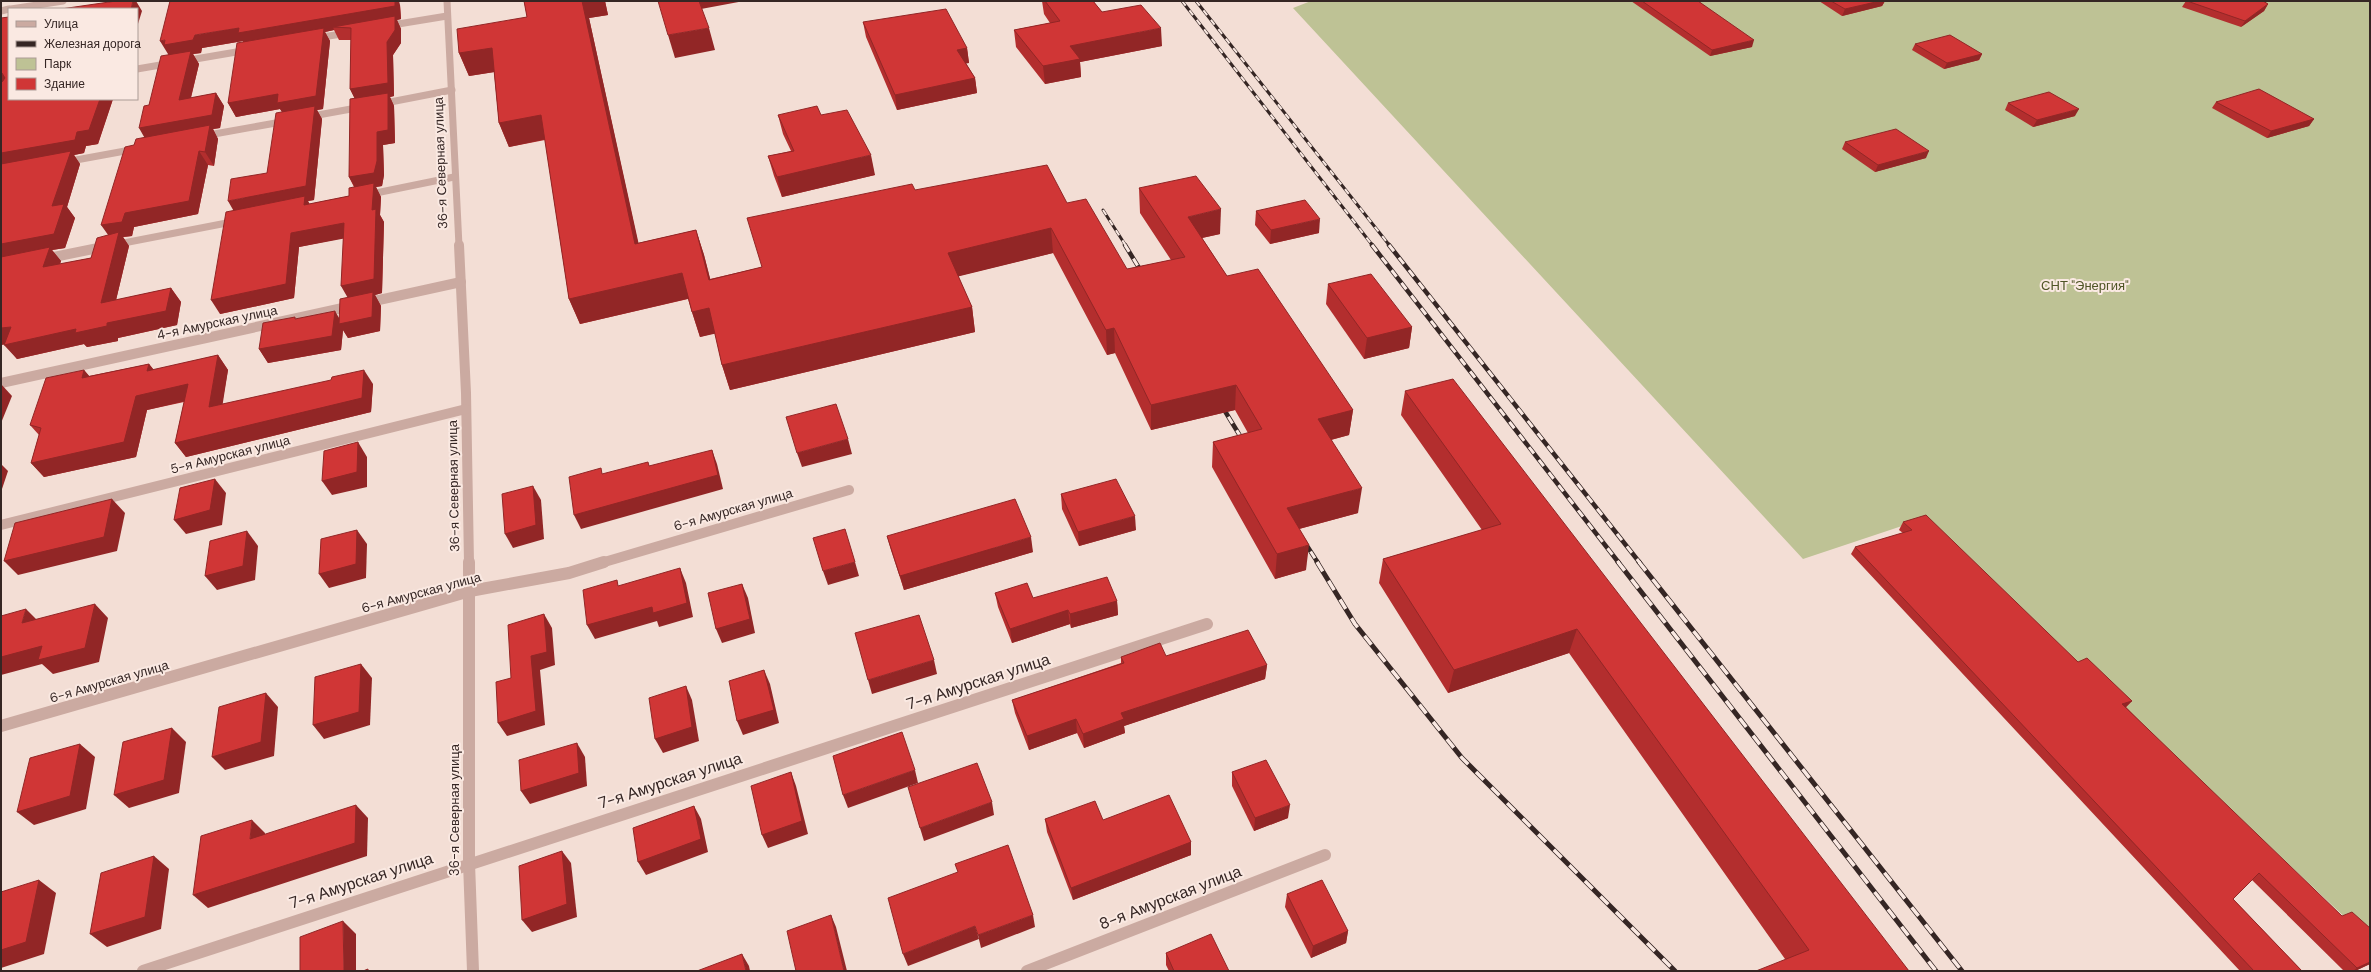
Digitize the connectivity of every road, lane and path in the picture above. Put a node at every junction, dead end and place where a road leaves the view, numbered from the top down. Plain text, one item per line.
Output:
1 (63, 1) edge
2 (447, 1) edge
3 (17, 8) edge
4 (447, 16) junction
5 (378, 28) edge
6 (354, 32) edge
7 (308, 40) edge
8 (253, 49) edge
9 (138, 69) edge
10 (452, 90) junction
11 (197, 138) edge
12 (142, 148) edge
13 (56, 164) edge
14 (454, 177) junction
15 (361, 196) edge
16 (243, 219) edge
17 (32, 261) edge
18 (461, 282) junction
19 (1, 383) edge
20 (466, 409) junction
21 (849, 490) dead end
22 (1, 525) edge
23 (470, 592) junction
24 (1207, 624) dead end
25 (1, 726) edge
26 (1325, 855) dead end
27 (469, 863) junction
28 (143, 971) edge
29 (473, 971) edge
30 (1027, 971) edge

1 - 3 street
2 - 4 street, 36-я Северная улица
4 - 5 street
4 - 10 street, 36-я Северная улица
6 - 7 street
8 - 9 street
10 - 11 street
10 - 14 street, 36-я Северная улица
12 - 13 street
14 - 15 street
14 - 18 street, 36-я Северная улица
16 - 17 street
18 - 19 street, 4-я Амурская улица
18 - 20 street, 36-я Северная улица
20 - 22 street, 5-я Амурская улица
20 - 23 street, 36-я Северная улица
21 - 23 street, 6-я Амурская улица
23 - 25 street, 6-я Амурская улица
23 - 27 street, 36-я Северная улица
24 - 27 street, 7-я Амурская улица
26 - 30 street, 8-я Амурская улица
27 - 28 street, 7-я Амурская улица
27 - 29 street, 36-я Северная улица

